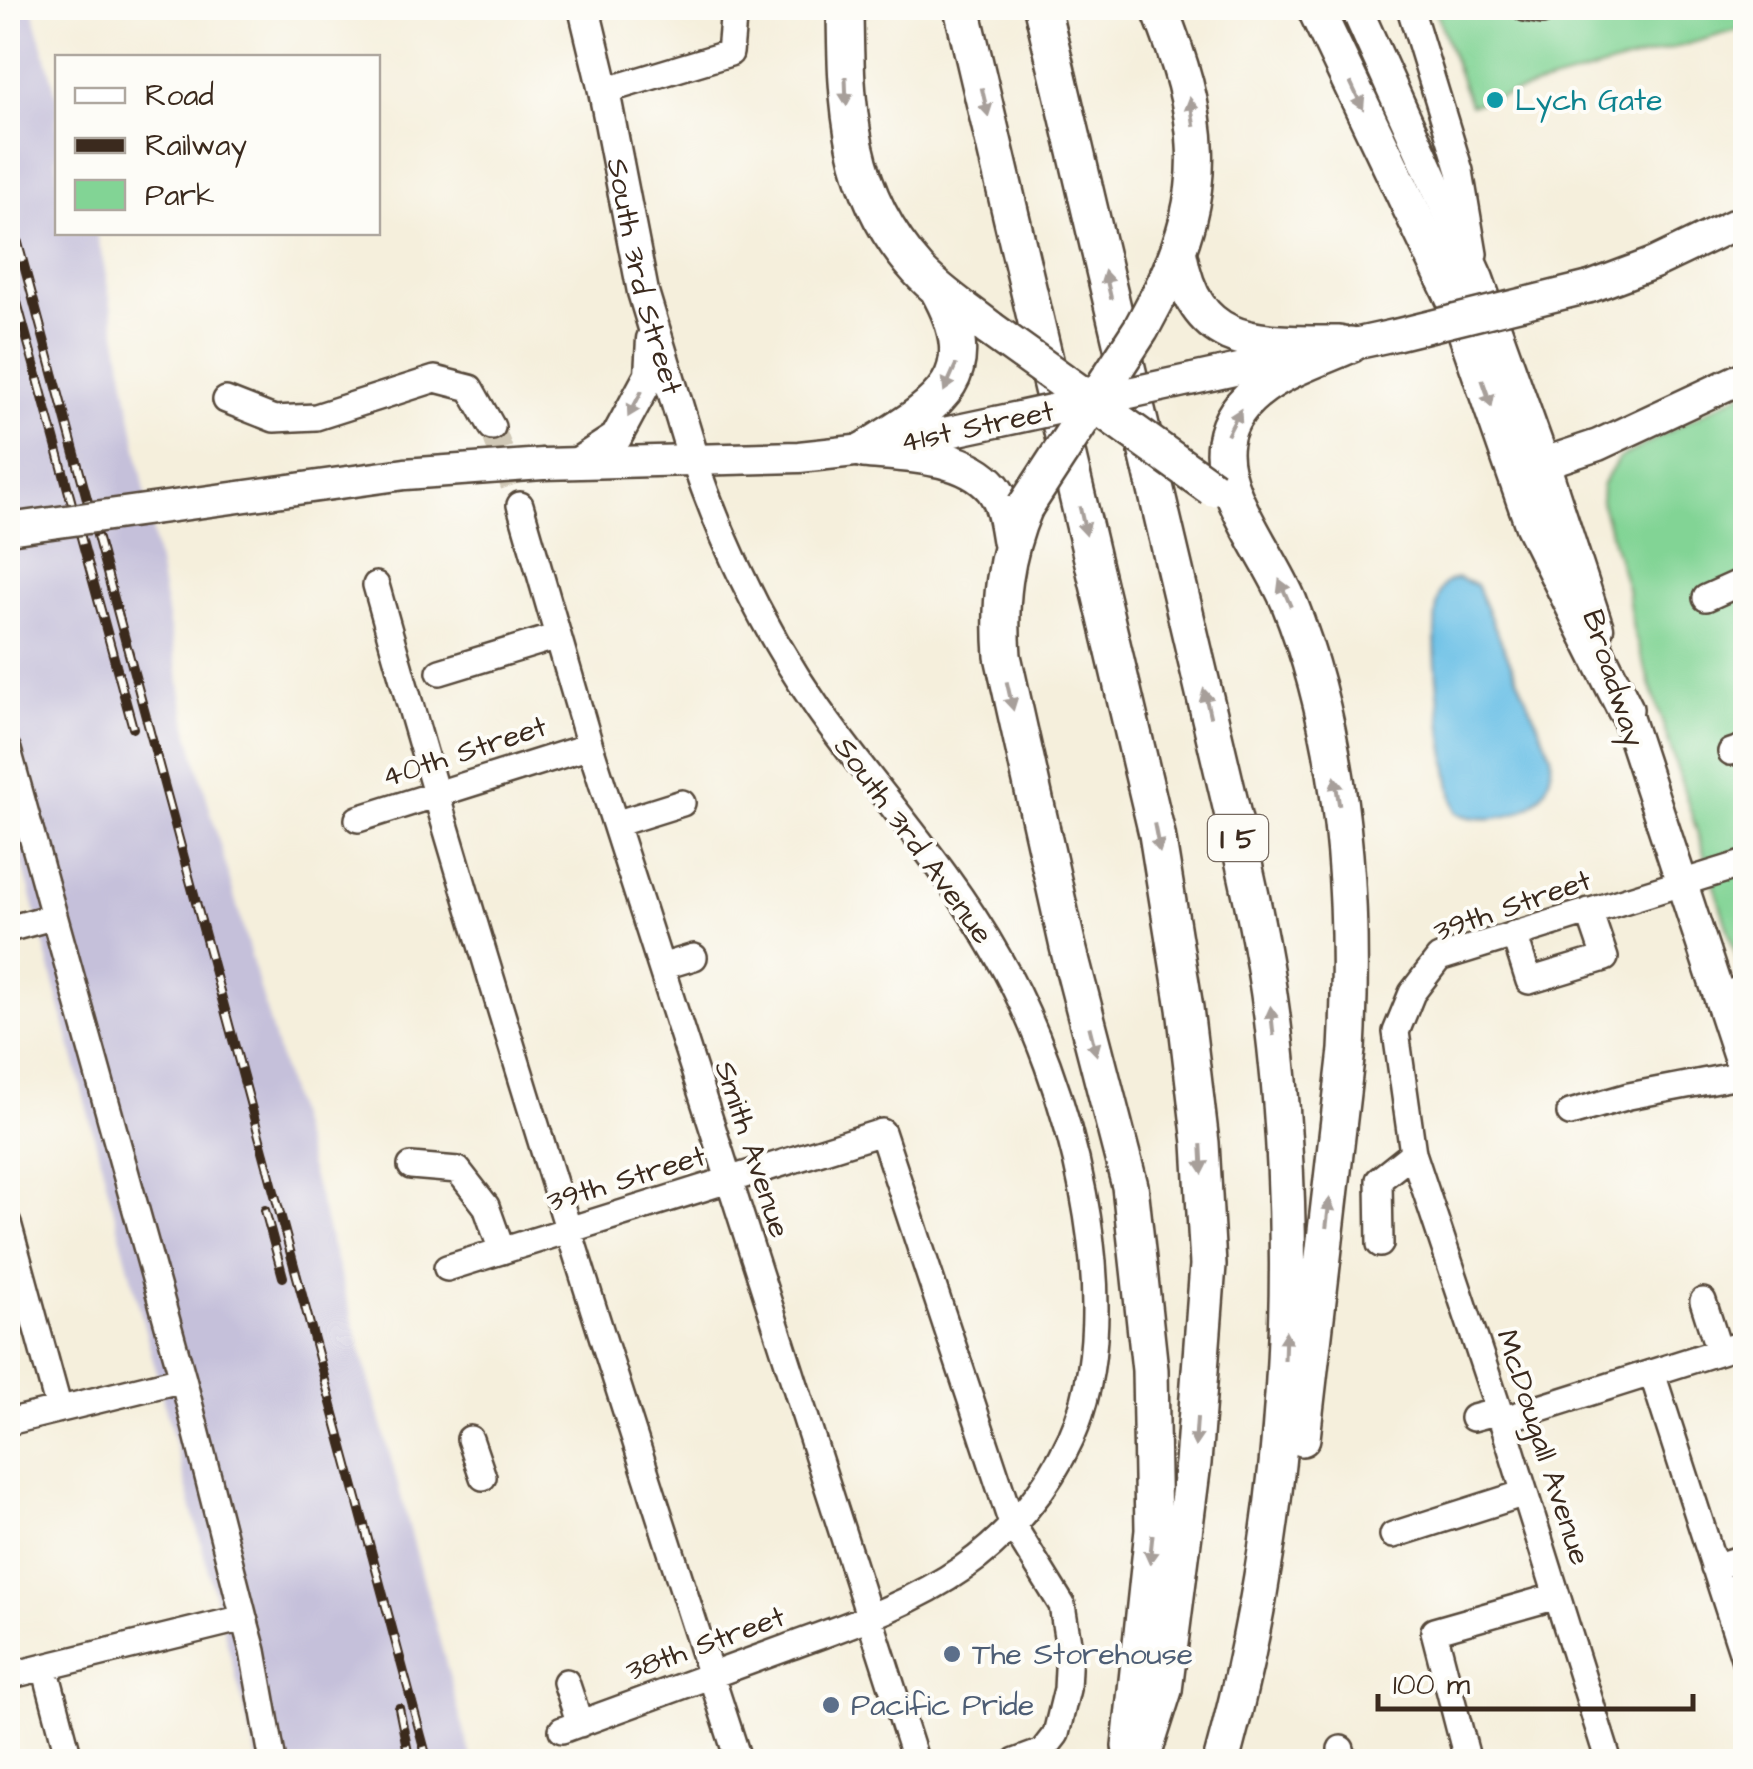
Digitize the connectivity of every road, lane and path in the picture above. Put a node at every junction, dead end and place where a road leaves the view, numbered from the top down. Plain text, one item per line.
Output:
1 (584, 8) edge
2 (734, 8) edge
3 (845, 8) edge
4 (962, 8) edge
5 (1042, 8) edge
6 (1159, 8) edge
7 (1315, 8) edge
8 (1356, 8) edge
9 (1410, 8) edge
10 (1525, 8) edge
11 (1550, 8) edge
12 (604, 91) junction
13 (1746, 219) edge
14 (1179, 255) junction
15 (1478, 279) junction
16 (936, 287) junction
17 (653, 324) junction
18 (1350, 344) junction
19 (1746, 376) edge
20 (226, 400) dead end
21 (1093, 401) junction
22 (492, 427) tunnel mouth
23 (864, 450) junction
24 (694, 460) junction
25 (579, 462) junction
26 (1544, 462) junction
27 (520, 505) tunnel mouth
28 (1242, 514) junction
29 (8, 528) edge
30 (1010, 541) junction
31 (1746, 580) edge
32 (376, 585) dead end
33 (1706, 598) dead end
34 (558, 636) junction
35 (440, 672) dead end
36 (1624, 709) junction
37 (590, 746) junction
38 (8, 750) edge
39 (435, 794) junction
40 (682, 804) dead end
41 (358, 819) dead end
42 (615, 824) junction
43 (1746, 863) edge
44 (1682, 883) junction
45 (1589, 912) junction
46 (52, 917) junction
47 (8, 929) edge
48 (1514, 934) junction
49 (694, 957) dead end
50 (660, 967) junction
51 (1732, 992) edge
52 (1745, 1076) edge
53 (1570, 1113) dead end
54 (1413, 1153) junction
55 (411, 1166) dead end
56 (728, 1180) junction
57 (8, 1223) edge
58 (569, 1230) junction
59 (1380, 1244) dead end
60 (502, 1251) junction
61 (447, 1268) dead end
62 (1703, 1301) dead end
63 (1746, 1343) edge
64 (1718, 1351) junction
65 (1652, 1373) junction
66 (183, 1378) junction
67 (59, 1409) junction
68 (1501, 1415) junction
69 (1473, 1418) dead end
70 (8, 1422) edge
71 (470, 1439) dead end
72 (483, 1476) dead end
73 (1525, 1493) junction
74 (1012, 1524) junction
75 (1393, 1535) dead end
76 (1746, 1557) edge
77 (1714, 1567) junction
78 (1557, 1596) junction
79 (870, 1617) junction
80 (244, 1618) junction
81 (1746, 1664) edge
82 (44, 1667) junction
83 (8, 1676) edge
84 (711, 1676) junction
85 (566, 1682) dead end
86 (1242, 1685) junction
87 (70, 1762) edge
88 (273, 1762) edge
89 (739, 1762) edge
90 (916, 1762) edge
91 (1014, 1762) edge
92 (1128, 1762) edge
93 (1142, 1762) edge
94 (1221, 1762) edge
95 (1468, 1762) edge
96 (1609, 1762) edge

1 - 12 main road
2 - 12 street
3 -> 16 highway
4 -> 93 highway
86 -> 5 highway, I 5
14 -> 6 highway
7 -> 36 highway
8 - 15 main road, Broadway
9 - 15 street, Broadway
10 - 11 street
12 - 17 main road, South 3rd Street
13 - 18 main road, 41st Street, bridge
14 - 18 highway
14 - 21 highway, bridge
15 - 26 main road, Broadway
16 - 21 highway, bridge
16 -> 23 highway
17 - 24 main road, South 3rd Street
17 -> 25 main road
18 - 21 main road, 41st Street, bridge
28 -> 18 highway
19 - 26 main road
20 - 22 street
21 - 23 main road, 41st Street, bridge
21 - 28 highway, bridge
21 - 30 highway, bridge
23 - 24 main road, 41st Street
23 - 30 highway
24 - 25 main road, 41st Street
24 - 74 street, South 3rd Avenue
25 - 29 main road, 41st Street, bridge
26 - 36 main road, Broadway
27 - 34 street, Smith Avenue
86 -> 28 highway
30 -> 92 highway
31 - 33 street
32 - 39 street
34 - 35 street
34 - 37 street, Smith Avenue
36 - 44 main road, Broadway
37 - 39 street, 40th Street
37 - 42 street, Smith Avenue
38 - 46 street
39 - 41 street, 40th Street
39 - 58 street
40 - 42 street
42 - 50 street, Smith Avenue
43 - 44 street, 39th Street
44 - 45 street, 39th Street
44 - 51 main road, Broadway
45 - 48 street, 39th Street
45 - 48 street
46 - 47 street
46 - 66 street
48 - 54 street, 39th Street
49 - 50 street
50 - 56 street, Smith Avenue
51 - 52 main road, Broadway
52 - 53 street
54 - 59 street
54 - 68 street, McDougall Avenue
55 - 60 street
56 - 58 street, 39th Street
56 - 74 street, 39th Street
56 - 79 street, Smith Avenue
57 - 67 street
58 - 60 street, 39th Street
58 - 84 street
60 - 61 street, 39th Street
62 - 64 street
63 - 64 street
64 - 65 street
65 - 68 street
65 - 77 street
66 - 67 street
66 - 80 street
67 - 70 street
68 - 69 street
68 - 73 street, McDougall Avenue
71 - 72 street
73 - 75 street
73 - 78 street, McDougall Avenue
74 - 79 street, South 3rd Avenue
74 - 91 street
76 - 77 street
77 - 81 street
78 - 95 street
78 - 96 street, McDougall Avenue
79 - 84 street, 38th Street
79 - 90 street, Smith Avenue
80 - 82 street
80 - 88 street
82 - 83 street
82 - 87 street
84 - 85 street, 38th Street
84 - 89 street
86 - 94 highway, I 5

